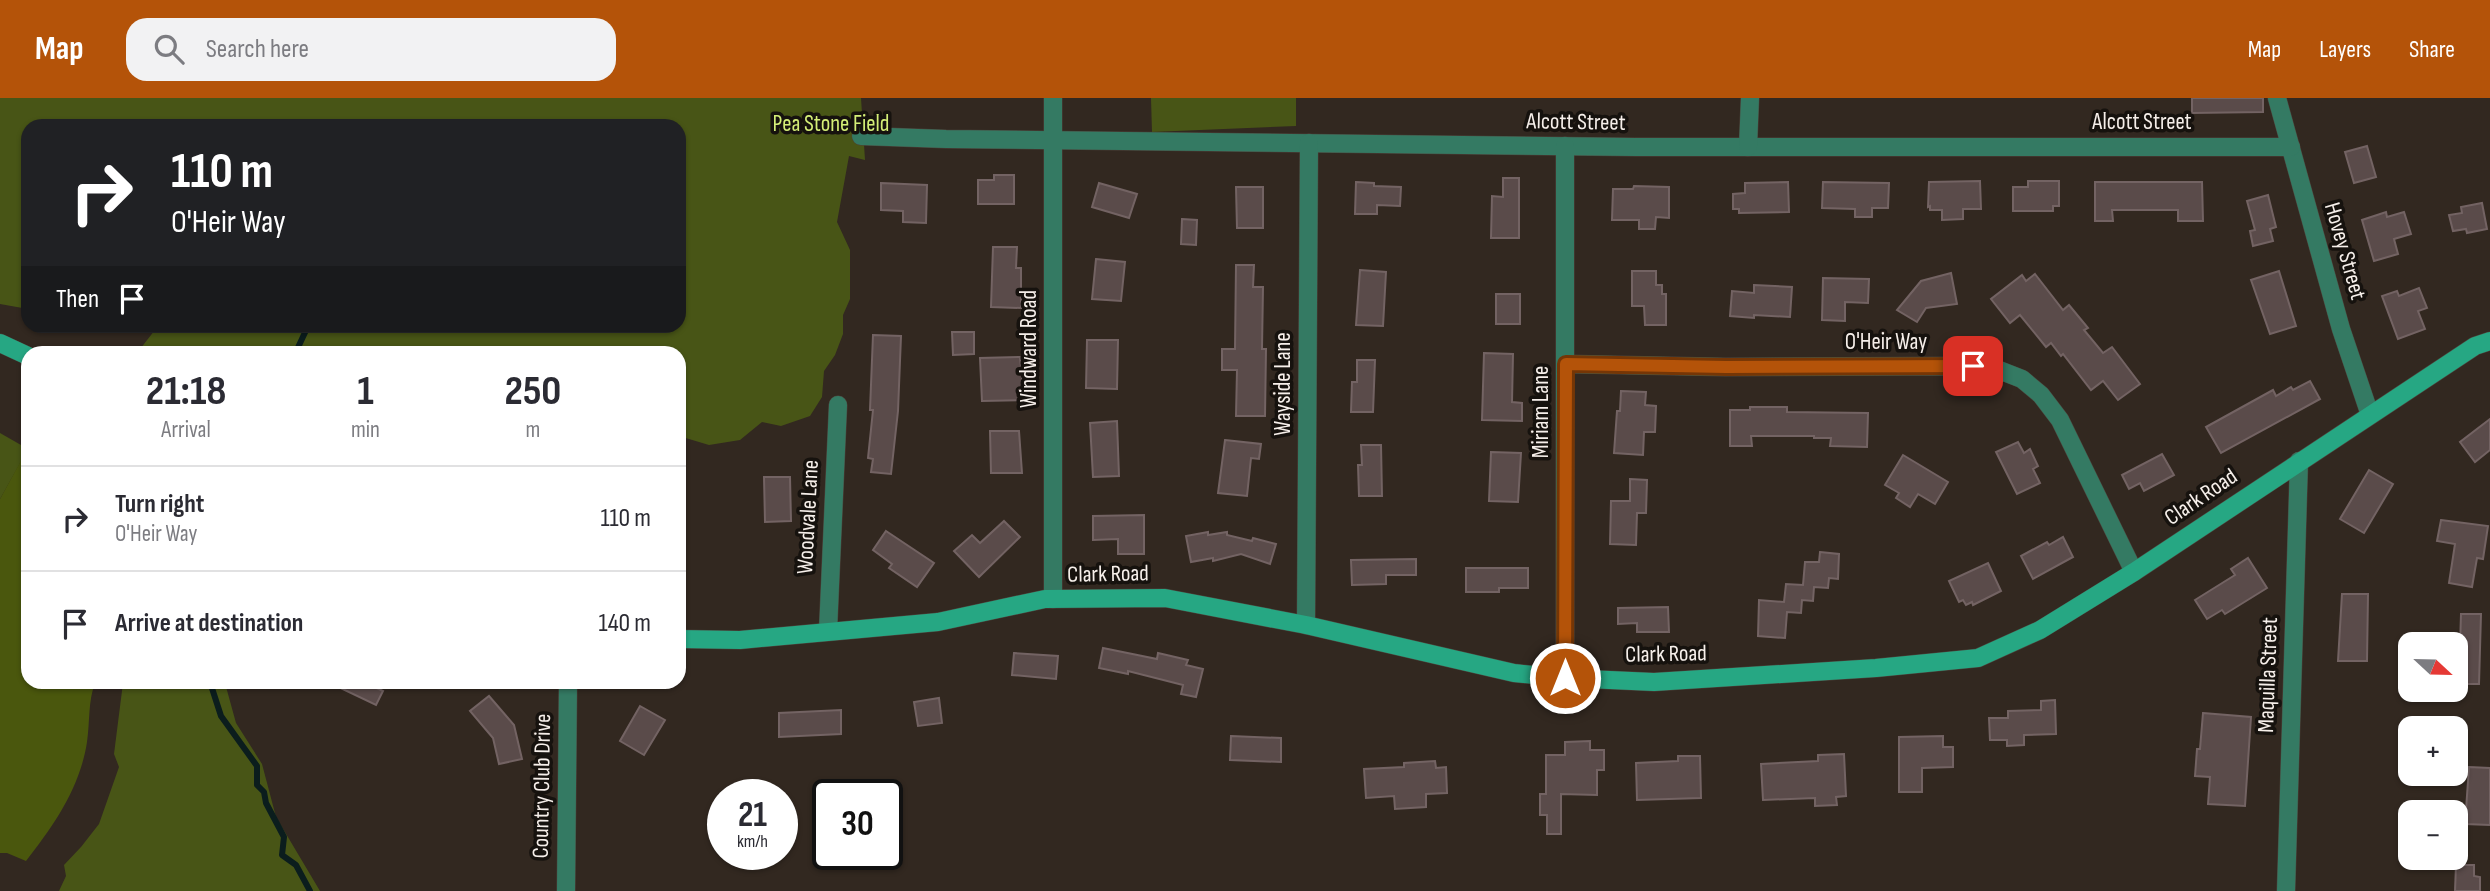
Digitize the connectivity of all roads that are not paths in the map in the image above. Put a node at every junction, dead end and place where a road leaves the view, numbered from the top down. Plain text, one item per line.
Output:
1 (1053, 98) edge
2 (1750, 98) edge
3 (2277, 98) edge
4 (860, 136) dead end
5 (1053, 140) junction
6 (1310, 143) junction
7 (1565, 146) junction
8 (1748, 147) junction
9 (2291, 147) junction
10 (2490, 341) edge
11 (0, 343) edge
12 (21, 353) edge
13 (1566, 364) junction
14 (838, 405) dead end
15 (2370, 415) junction
16 (2299, 461) junction
17 (2134, 572) junction
18 (1053, 599) junction
19 (1306, 625) junction
20 (828, 631) junction
21 (686, 639) edge
22 (1565, 678) junction
23 (568, 689) edge
24 (566, 891) edge
25 (2286, 891) edge

1 - 5 street, Windward Road
2 - 8 street
3 - 9 street, Hovey Street
4 - 5 street, Alcott Street
5 - 6 street, Alcott Street
5 - 18 street, Windward Road
6 - 7 street, Alcott Street
6 - 19 street, Wayside Lane
7 - 8 street, Alcott Street
7 - 13 street, Miriam Lane
8 - 9 street, Alcott Street
9 - 15 street, Hovey Street
10 - 15 street, Clark Road
11 - 12 street
13 - 17 street, O'Heir Way
13 - 22 street, Miriam Lane
14 - 20 street, Woodvale Lane
15 - 16 street, Clark Road
16 - 17 street, Clark Road
16 - 25 street, Maquilla Street
17 - 22 street, Clark Road
18 - 19 street, Clark Road
18 - 20 street, Clark Road
19 - 22 street, Clark Road
20 - 21 street, Clark Road
23 - 24 street, Country Club Drive

